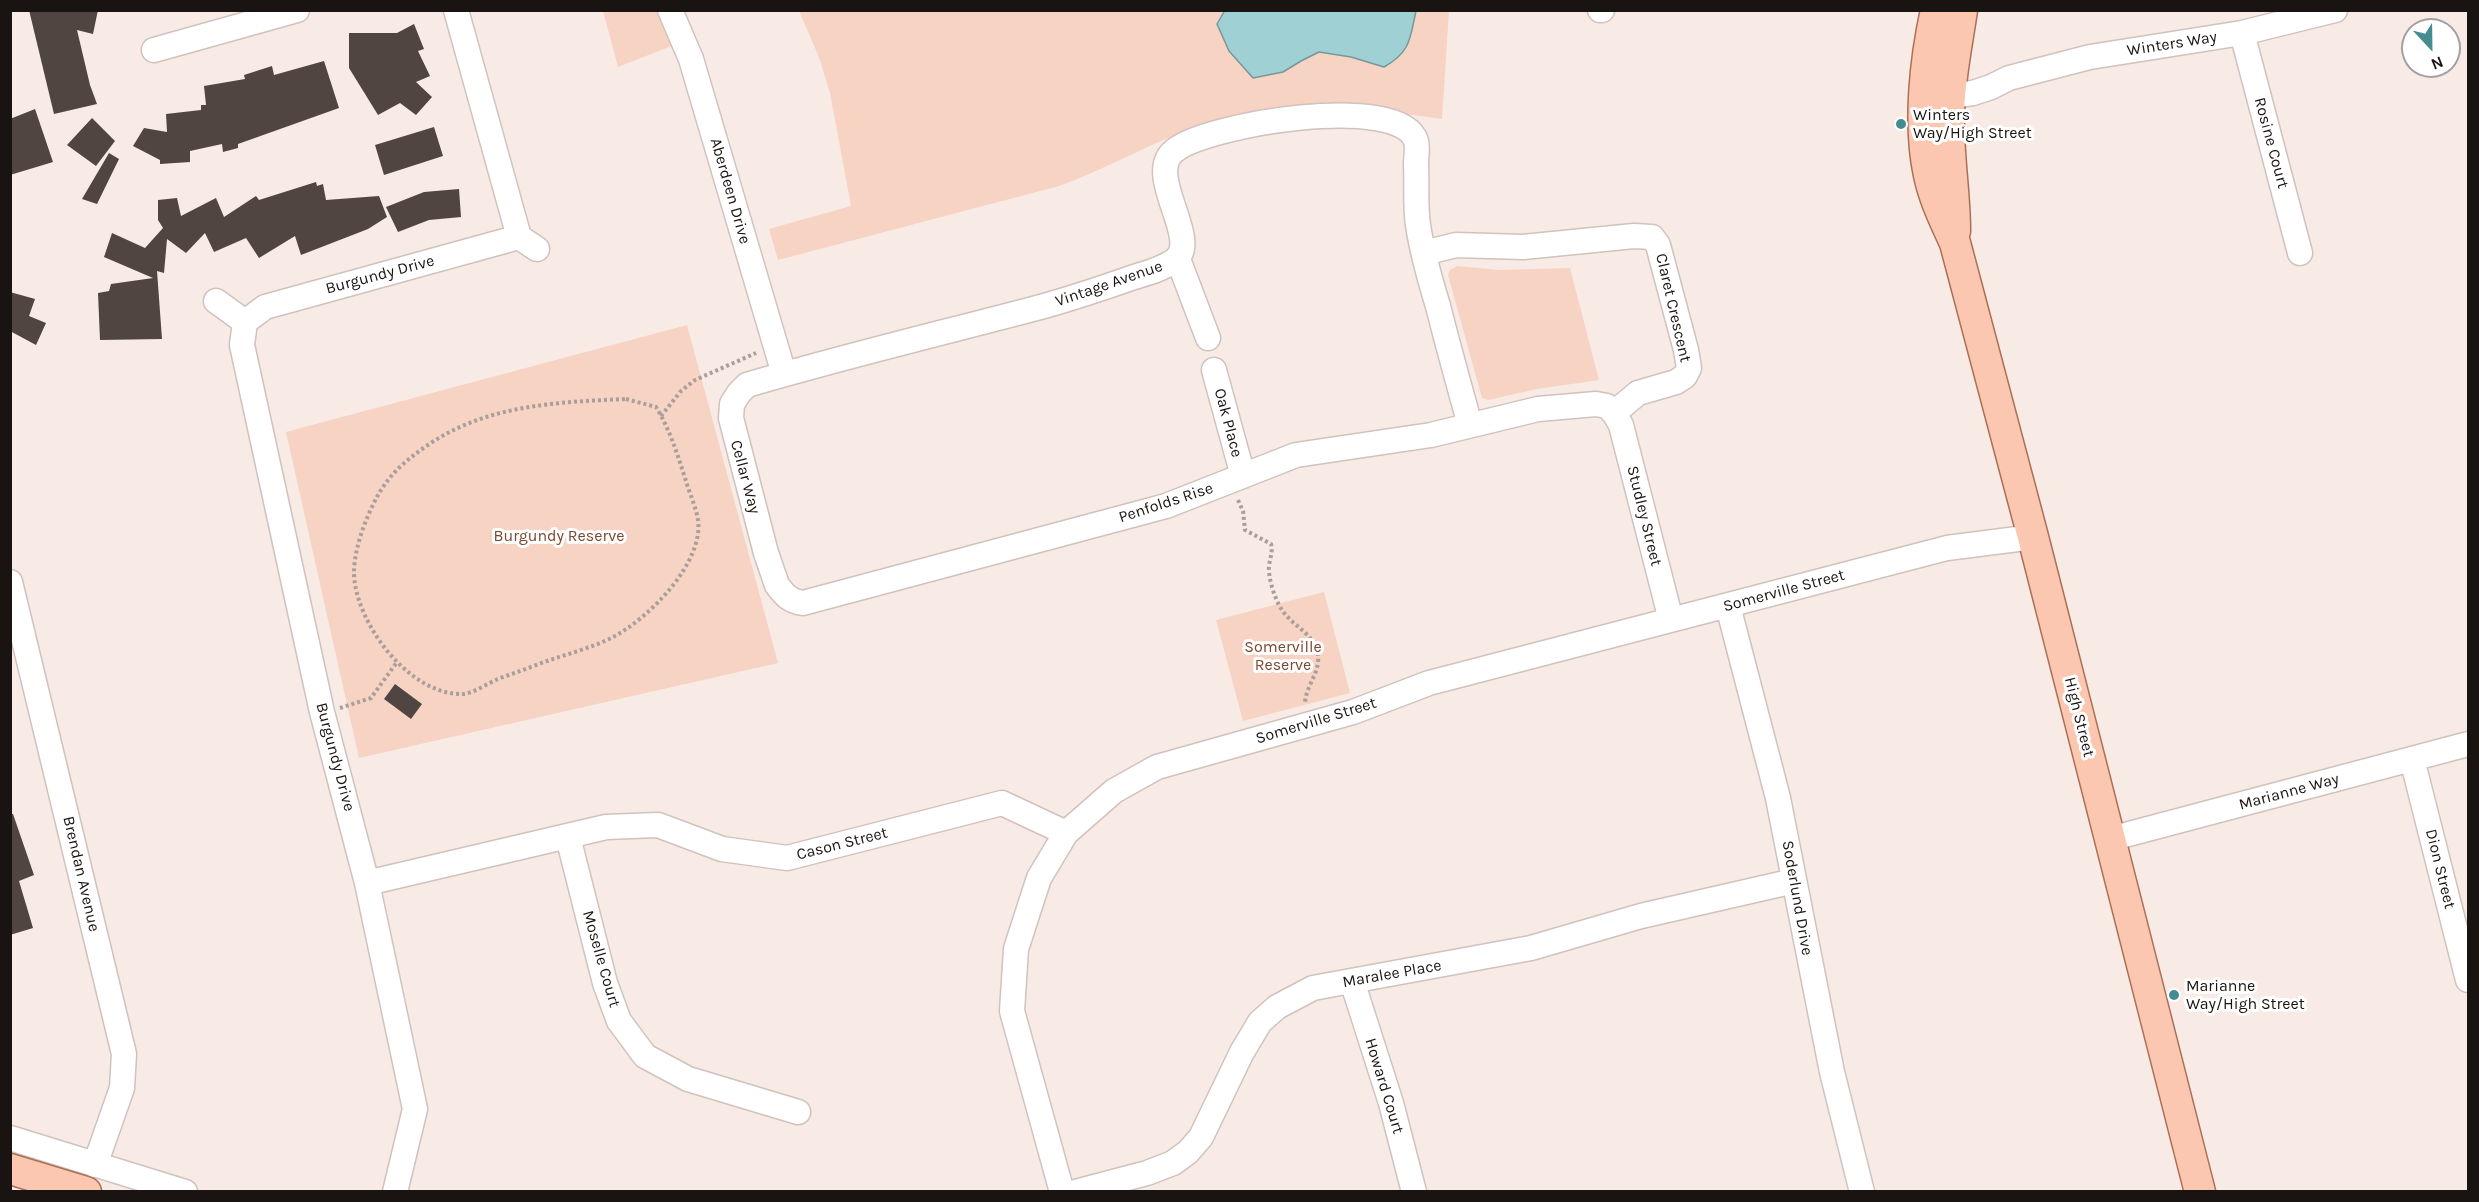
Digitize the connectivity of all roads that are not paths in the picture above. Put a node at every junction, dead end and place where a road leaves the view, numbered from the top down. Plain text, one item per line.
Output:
1 (297, 10) edge
2 (456, 10) edge
3 (670, 10) edge
4 (1936, 10) edge
5 (1962, 10) edge
6 (2335, 10) edge
7 (2242, 33) junction
8 (154, 50) dead end
9 (1938, 83) junction
10 (1424, 253) junction
11 (2301, 253) dead end
12 (1178, 259) junction
13 (216, 301) dead end
14 (245, 322) junction
15 (1208, 338) dead end
16 (1214, 370) dead end
17 (784, 374) junction
18 (1614, 413) junction
19 (1470, 424) junction
20 (1238, 478) junction
21 (2030, 526) junction
22 (10, 582) edge
23 (794, 602) joint
24 (1728, 606) junction
25 (1671, 620) junction
26 (17, 637) edge
27 (2469, 744) edge
28 (2412, 759) junction
29 (1066, 833) junction
30 (568, 837) junction
31 (2110, 839) junction
32 (1794, 881) junction
33 (368, 882) junction
34 (2469, 980) edge
35 (1352, 981) junction
36 (798, 1112) dead end
37 (10, 1138) edge
38 (10, 1169) edge
39 (91, 1178) edge
40 (185, 1191) edge
41 (395, 1191) edge
42 (1062, 1191) edge
43 (1075, 1191) edge
44 (1414, 1191) edge
45 (1862, 1191) edge
46 (2200, 1191) edge

1 - 8 street
2 - 14 street, Burgundy Drive
3 - 17 street, Aberdeen Drive
4 - 9 main road, High Street
5 - 9 main road, High Street
6 - 7 street, Winters Way
7 - 9 street, Winters Way
7 - 11 street, Rosine Court
9 - 21 main road, High Street
10 - 12 street, Vintage Avenue
10 - 18 street, Claret Crescent
10 - 19 street, Vintage Avenue
12 - 15 street
12 - 17 street, Vintage Avenue
13 - 14 street
14 - 33 street, Burgundy Drive
16 - 20 street, Oak Place
17 - 23 street, Cellar Way
18 - 19 street, Penfolds Rise
18 - 25 street, Studley Street
19 - 20 street, Penfolds Rise
20 - 23 street, Penfolds Rise
21 - 24 street, Somerville Street
21 - 31 main road, High Street
22 - 26 street, Brendan Avenue
24 - 25 street, Somerville Street
24 - 32 street, Soderlund Drive
25 - 29 street, Somerville Street
26 - 39 street, Brendan Avenue
27 - 28 street, Marianne Way
28 - 31 street, Marianne Way
28 - 34 street, Dion Street
29 - 30 street, Cason Street
29 - 42 street, Somerville Street
30 - 33 street, Cason Street
30 - 36 street, Moselle Court
31 - 46 main road, High Street
32 - 35 street, Maralee Place
32 - 45 street, Soderlund Drive
33 - 41 street, Burgundy Drive
35 - 43 street, Maralee Place
35 - 44 street, Howard Court
37 - 39 street
38 - 39 main road
39 - 40 street

